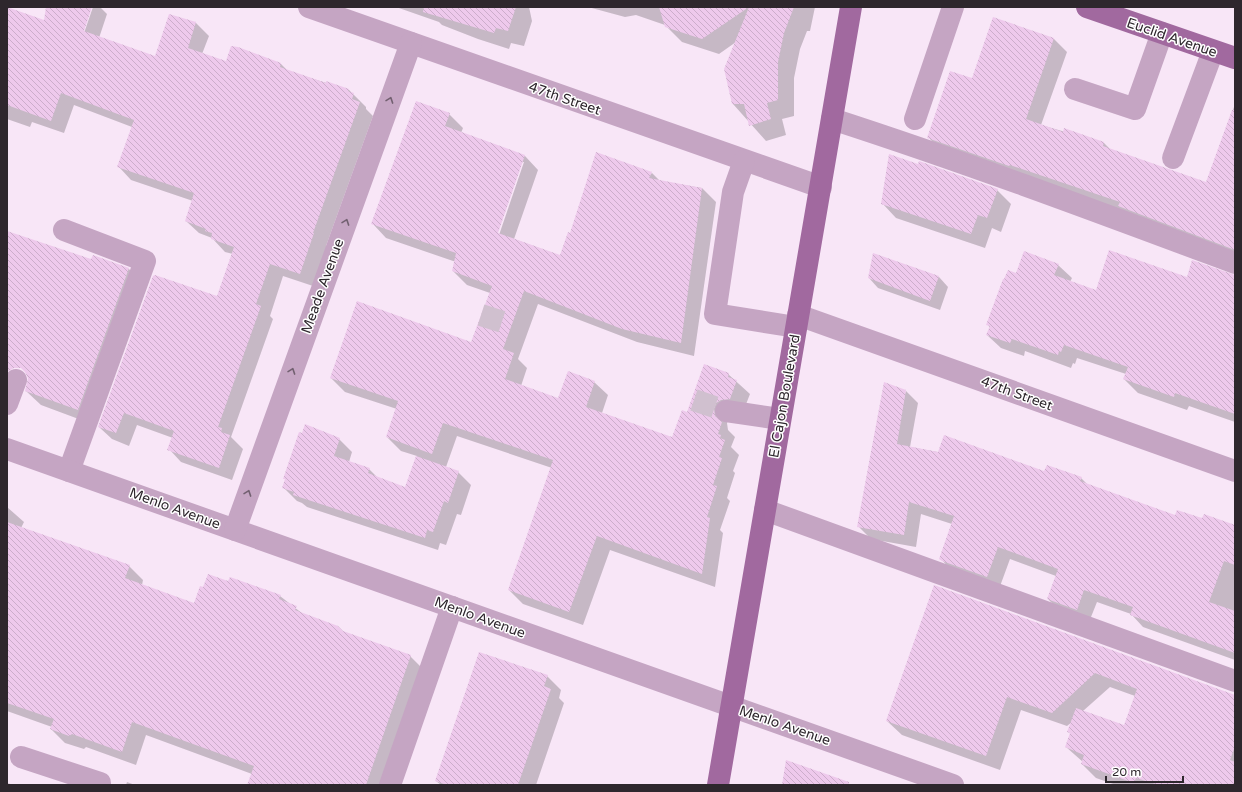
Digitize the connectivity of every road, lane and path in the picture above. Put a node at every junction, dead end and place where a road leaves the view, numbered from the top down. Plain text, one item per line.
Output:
1 (309, 7) edge
2 (851, 7) edge
3 (952, 7) edge
4 (1087, 7) edge
5 (1162, 33) junction
6 (410, 43) junction
7 (1213, 51) junction
8 (1235, 58) edge
9 (1075, 89) dead end
10 (832, 119) junction
11 (915, 119) dead end
12 (1174, 158) dead end
13 (744, 161) junction
14 (821, 187) junction
15 (64, 230) dead end
16 (1235, 263) edge
17 (797, 321) junction
18 (16, 380) dead end
19 (7, 404) edge
20 (726, 411) tunnel mouth
21 (780, 419) junction
22 (7, 449) edge
23 (69, 471) junction
24 (1235, 471) edge
25 (765, 510) junction
26 (234, 530) junction
27 (452, 607) junction
28 (1235, 681) edge
29 (731, 706) junction
30 (21, 757) dead end
31 (100, 785) edge
32 (390, 785) edge
33 (718, 785) edge
34 (953, 785) edge

1 - 6 street, 47th Street
2 - 10 main road, El Cajon Boulevard
3 - 11 street
4 - 5 main road, Euclid Avenue
5 - 7 main road, Euclid Avenue
5 - 9 street
6 - 13 street, 47th Street
26 -> 6 street, Meade Avenue
7 - 8 main road, Euclid Avenue
7 - 12 street
10 - 14 main road, El Cajon Boulevard
10 - 16 street
13 - 14 street, 47th Street
13 - 17 street, 47th Street
14 - 17 main road, El Cajon Boulevard
15 - 23 street
17 - 21 main road, El Cajon Boulevard
17 - 24 street, 47th Street
18 - 19 street
20 - 21 street
21 - 25 main road, El Cajon Boulevard
22 - 23 street, Menlo Avenue
23 - 26 street, Menlo Avenue
25 - 28 street
25 - 29 main road, El Cajon Boulevard
26 - 27 street, Menlo Avenue
27 - 29 street, Menlo Avenue
27 - 32 street
29 - 33 main road, El Cajon Boulevard
29 - 34 street, Menlo Avenue
30 - 31 street

